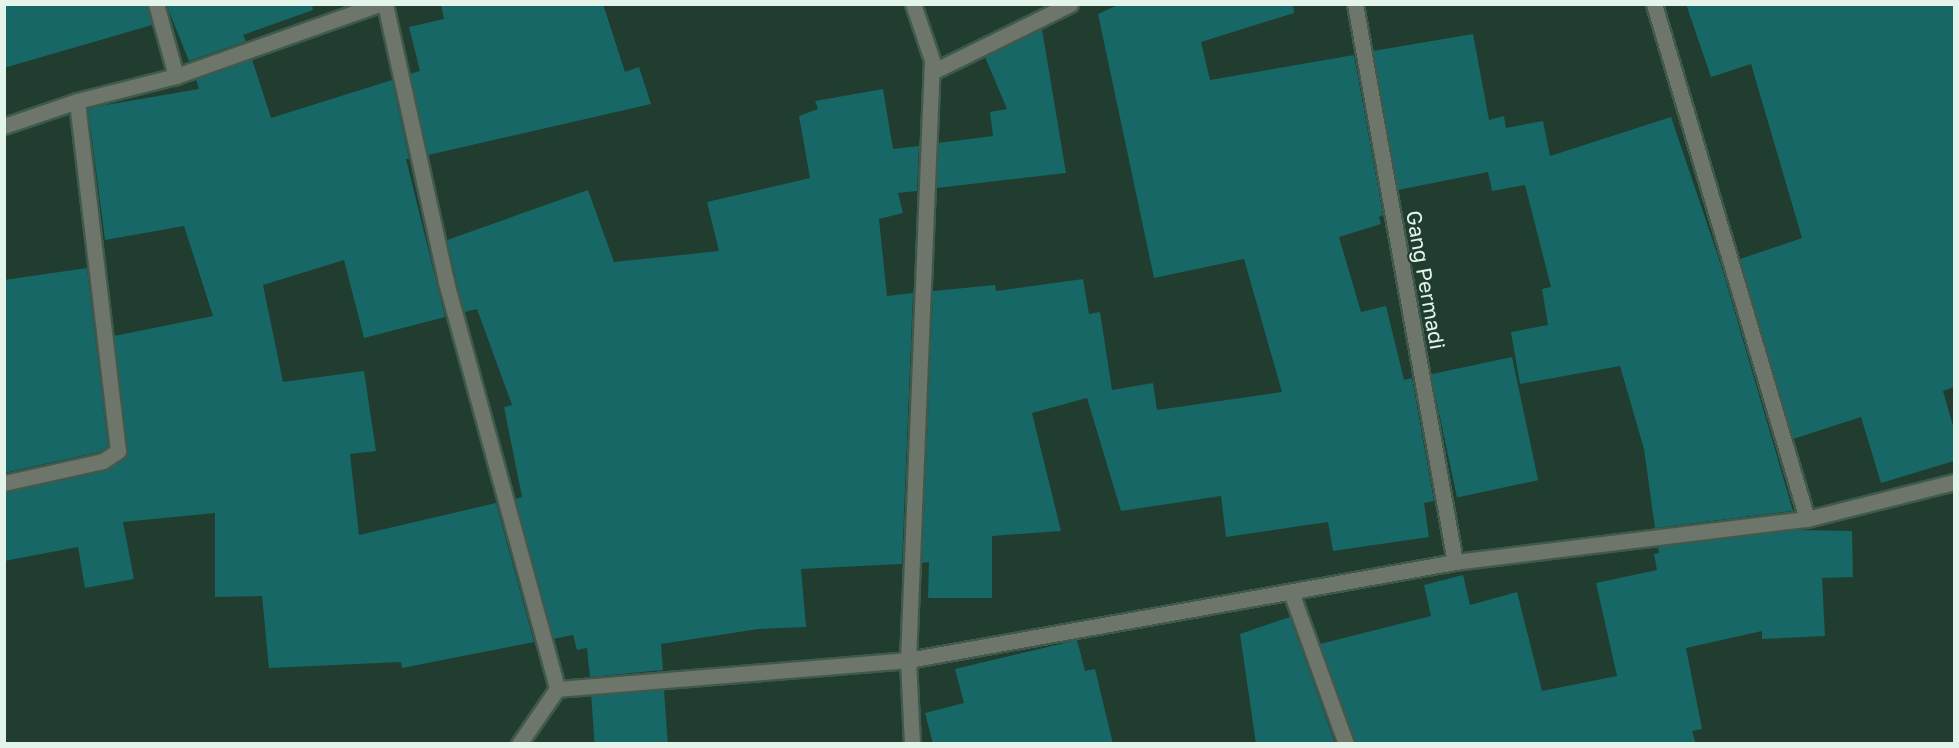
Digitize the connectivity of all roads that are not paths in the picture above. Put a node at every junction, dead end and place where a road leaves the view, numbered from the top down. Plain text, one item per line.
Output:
1 (156, 4) edge
2 (379, 4) edge
3 (385, 4) edge
4 (913, 4) edge
5 (1070, 4) edge
6 (1355, 4) edge
7 (1654, 4) edge
8 (932, 66) junction
9 (176, 76) junction
10 (77, 101) junction
11 (4, 126) edge
12 (1954, 482) edge
13 (4, 483) edge
14 (1807, 519) junction
15 (1455, 562) junction
16 (1292, 592) junction
17 (908, 660) junction
18 (557, 689) junction
19 (519, 744) edge
20 (912, 744) edge
21 (1346, 744) edge

1 - 9 street
2 - 9 street
3 - 18 street
4 - 8 street
5 - 8 street
6 - 15 street, Gang Permadi
7 - 14 street
8 - 17 street
9 - 10 street
10 - 11 street
10 - 13 street
12 - 14 street
14 - 15 street
15 - 16 street
16 - 17 street
16 - 21 street
17 - 18 street
17 - 20 street
18 - 19 street

